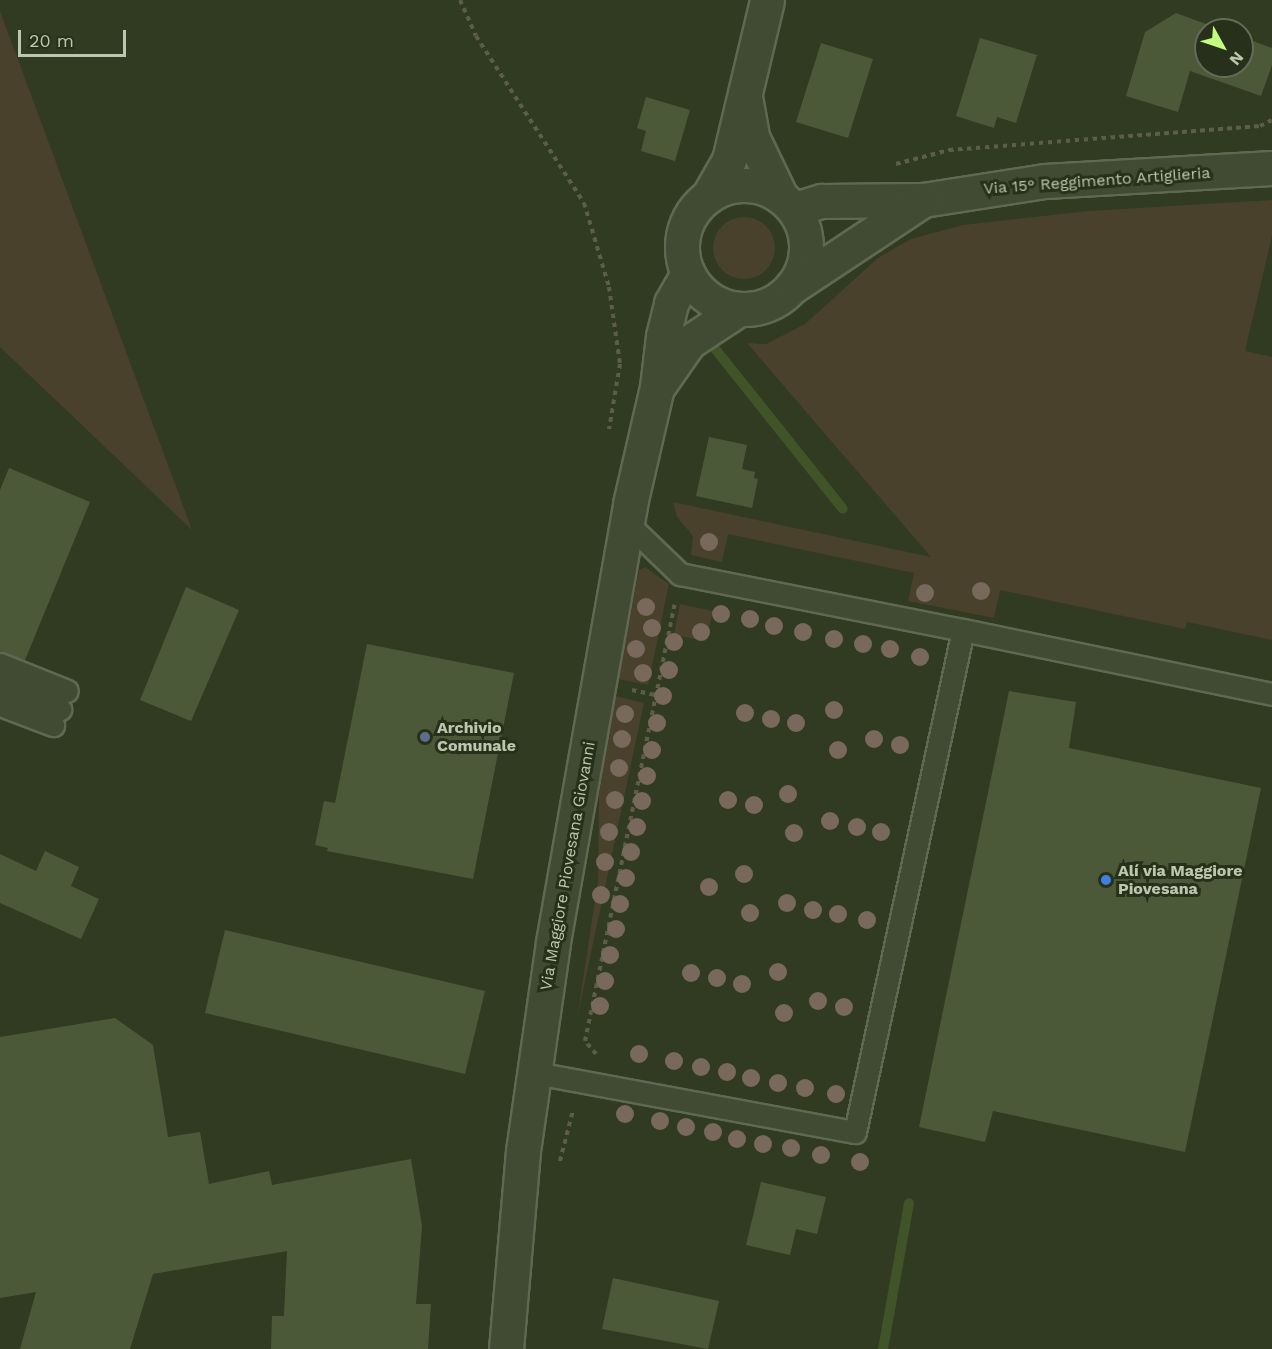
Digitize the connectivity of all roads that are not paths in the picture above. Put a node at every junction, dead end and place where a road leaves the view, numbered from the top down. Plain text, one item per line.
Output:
1 (767, 0) edge
2 (744, 85) junction
3 (1272, 168) edge
4 (709, 195) junction
5 (923, 200) junction
6 (788, 202) junction
7 (688, 274) junction
8 (792, 287) junction
9 (739, 309) junction
10 (657, 387) junction
11 (627, 523) junction
12 (963, 630) junction
13 (0, 664) edge
14 (0, 685) edge
15 (1272, 694) edge
16 (0, 705) edge
17 (60, 708) junction
18 (536, 1073) junction
19 (506, 1349) edge

1 - 2 street
2 - 4 street
2 - 6 street
3 - 5 street, Via 15° Reggimento Artiglieria
4 - 6 street
4 - 7 street
5 - 6 street, Via 15° Reggimento Artiglieria
5 - 8 street
6 - 8 street
7 - 9 street
7 - 10 street, Via Maggiore Piovesana Giovanni
8 - 9 street
9 - 10 street, Via Maggiore Piovesana Giovanni
10 - 11 street, Via Maggiore Piovesana Giovanni
11 - 12 lane
11 - 18 street, Via Maggiore Piovesana Giovanni
12 - 15 lane
12 - 18 lane
13 - 17 lane
14 - 17 lane
16 - 17 lane
18 - 19 street, Via Maggiore Piovesana Giovanni

